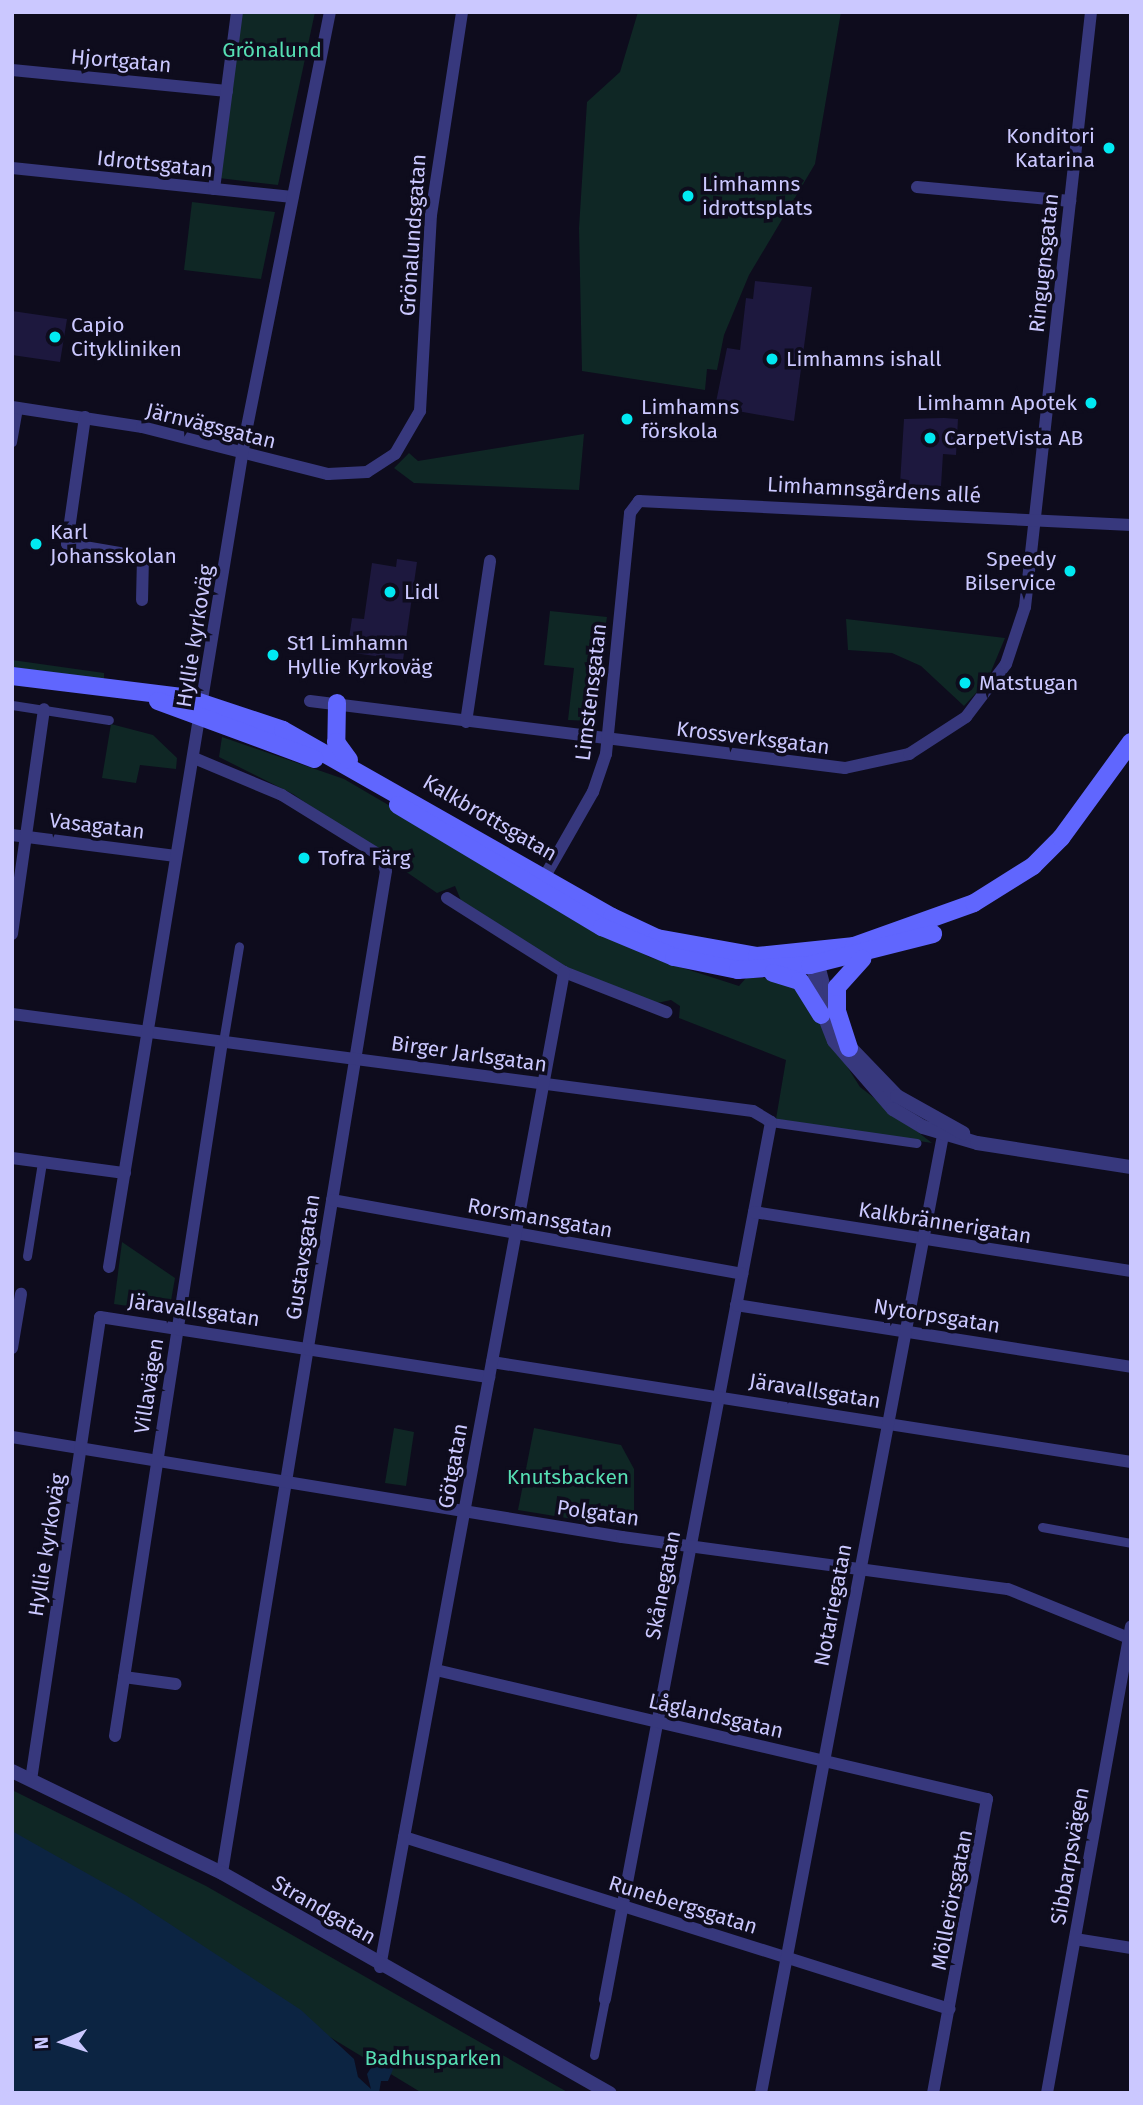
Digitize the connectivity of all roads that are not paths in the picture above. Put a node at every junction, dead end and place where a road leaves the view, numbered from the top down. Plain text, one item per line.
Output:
1 (237, 12) edge
2 (330, 12) edge
3 (462, 12) edge
4 (1091, 12) edge
5 (12, 70) edge
6 (227, 91) junction
7 (12, 168) edge
8 (917, 187) dead end
9 (214, 189) junction
10 (293, 197) junction
11 (1070, 201) junction
12 (15, 407) edge
13 (85, 417) junction
14 (12, 442) edge
15 (395, 454) joint
16 (243, 455) junction
17 (639, 500) joint
18 (1036, 517) junction
19 (1131, 517) edge
20 (1107, 520) junction
21 (1131, 525) edge
22 (491, 561) dead end
23 (142, 600) dead end
24 (12, 676) edge
25 (310, 701) dead end
26 (337, 703) junction
27 (12, 705) edge
28 (44, 709) junction
29 (203, 709) junction
30 (109, 720) dead end
31 (466, 722) junction
32 (1131, 733) edge
33 (608, 740) junction
34 (1131, 742) edge
35 (194, 758) junction
36 (353, 765) junction
37 (1114, 769) junction
38 (12, 835) edge
39 (27, 837) junction
40 (176, 856) junction
41 (1033, 866) junction
42 (545, 876) junction
43 (447, 898) dead end
44 (12, 934) edge
45 (239, 946) dead end
46 (874, 953) junction
47 (815, 960) junction
48 (738, 970) junction
49 (564, 972) junction
50 (666, 1012) dead end
51 (12, 1014) edge
52 (821, 1015) junction
53 (150, 1030) junction
54 (223, 1042) junction
55 (849, 1048) junction
56 (355, 1058) junction
57 (544, 1083) junction
58 (771, 1122) junction
59 (943, 1129) junction
60 (916, 1143) dead end
61 (12, 1158) edge
62 (42, 1161) junction
63 (1131, 1167) edge
64 (125, 1173) junction
65 (332, 1200) junction
66 (754, 1212) junction
67 (516, 1233) junction
68 (922, 1240) junction
69 (27, 1256) dead end
70 (109, 1267) dead end
71 (1131, 1271) edge
72 (742, 1274) junction
73 (21, 1294) dead end
74 (736, 1305) junction
75 (100, 1317) joint
76 (178, 1326) junction
77 (905, 1330) junction
78 (308, 1346) junction
79 (12, 1348) edge
80 (492, 1362) junction
81 (1131, 1367) edge
82 (489, 1377) junction
83 (719, 1396) junction
84 (887, 1422) junction
85 (12, 1437) edge
86 (82, 1448) junction
87 (158, 1459) junction
88 (1131, 1462) edge
89 (286, 1478) junction
90 (465, 1511) junction
91 (1042, 1527) dead end
92 (691, 1542) junction
93 (1131, 1543) edge
94 (860, 1567) junction
95 (1130, 1635) edge
96 (436, 1670) junction
97 (124, 1677) junction
98 (176, 1684) dead end
99 (657, 1722) junction
100 (115, 1736) dead end
101 (824, 1761) junction
102 (12, 1770) edge
103 (32, 1780) junction
104 (987, 1799) joint
105 (404, 1837) junction
106 (222, 1873) junction
107 (622, 1907) junction
108 (1074, 1939) junction
109 (1131, 1948) edge
110 (787, 1957) junction
111 (380, 1967) junction
112 (605, 1999) joint
113 (950, 2009) junction
114 (594, 2055) dead end
115 (610, 2093) edge
116 (761, 2093) edge
117 (933, 2093) edge
118 (1047, 2093) edge

1 - 6 street
2 - 10 street, Hyllie kyrkoväg
3 - 15 street, Grönalundsgatan
4 - 11 street, Ringugnsgatan
5 - 6 street, Hjortgatan
6 - 9 street
7 - 9 street, Idrottsgatan
8 - 11 street
9 - 10 street, Idrottsgatan
10 - 16 street, Hyllie kyrkoväg
11 - 18 street, Ringugnsgatan
12 - 13 street, Järnvägsgatan
12 - 14 street
13 - 16 street, Järnvägsgatan
13 - 23 street
15 - 16 street, Järnvägsgatan
16 - 29 street, Hyllie kyrkoväg
17 - 18 street, Limhamnsgårdens allé
17 - 33 street, Limstensgatan
18 - 20 street, Limhamnsgårdens allé
18 - 33 street, Krossverksgatan
19 - 20 street, Limhamnsgårdens allé
20 - 21 street, Limhamnsgårdens allé
22 - 31 street
24 - 29 main road, Kalkbrottsgatan
25 - 26 street, Krossverksgatan
26 - 31 street, Krossverksgatan
26 - 36 main road
27 - 28 street
28 - 30 street
28 - 39 street
29 - 35 street, Hyllie kyrkoväg
29 - 36 main road, Kalkbrottsgatan
29 - 48 main road, Kalkbrottsgatan
31 - 33 street, Krossverksgatan
32 - 37 main road
33 - 42 street, Limstensgatan
34 - 37 main road
35 - 40 street, Hyllie kyrkoväg
35 - 56 street, Gustavsgatan
36 - 42 main road, Kalkbrottsgatan
37 - 41 main road
38 - 39 street, Vasagatan
39 - 40 street, Vasagatan
39 - 44 street
40 - 53 street, Hyllie kyrkoväg
41 - 46 main road, Kalkbrottsgatan
41 - 47 main road
42 - 47 main road, Kalkbrottsgatan
43 - 49 street
45 - 54 street, Villavägen
46 - 47 main road, Kalkbrottsgatan
46 - 55 main road
47 - 48 main road, Kalkbrottsgatan
47 - 52 street
47 - 55 street
48 - 52 main road
49 - 50 street
49 - 57 street, Götgatan
51 - 53 street, Birger Jarlsgatan
52 - 59 street
53 - 54 street, Birger Jarlsgatan
53 - 64 street, Hyllie kyrkoväg
54 - 56 street, Birger Jarlsgatan
54 - 76 street, Villavägen
55 - 59 street
56 - 57 street, Birger Jarlsgatan
56 - 65 street, Gustavsgatan
57 - 58 street, Birger Jarlsgatan
57 - 67 street, Götgatan
58 - 60 street, Birger Jarlsgatan
58 - 66 street, Skånegatan
59 - 63 street
59 - 68 street, Notariegatan
61 - 62 street
62 - 64 street
62 - 69 street
64 - 70 street, Hyllie kyrkoväg
65 - 67 street, Rorsmansgatan
65 - 78 street, Gustavsgatan
66 - 68 street, Kalkbrännerigatan
66 - 72 street, Skånegatan
67 - 72 street, Rorsmansgatan
67 - 80 street, Götgatan
68 - 71 street, Kalkbrännerigatan
68 - 77 street, Notariegatan
72 - 74 street, Skånegatan
73 - 79 street
74 - 77 street, Nytorpsgatan
74 - 83 street, Skånegatan
75 - 76 street, Järavallsgatan
75 - 86 street, Hyllie kyrkoväg
76 - 78 street, Järavallsgatan
76 - 87 street, Villavägen
77 - 81 street, Nytorpsgatan
77 - 84 street, Notariegatan
78 - 82 street, Järavallsgatan
78 - 89 street, Gustavsgatan
80 - 82 street, Götgatan
80 - 83 street, Järavallsgatan
82 - 90 street, Götgatan
83 - 84 street, Järavallsgatan
83 - 92 street, Skånegatan
84 - 88 street, Järavallsgatan
84 - 94 street, Notariegatan
85 - 86 street, Polgatan
86 - 87 street, Polgatan
86 - 103 street, Hyllie kyrkoväg
87 - 89 street, Polgatan
87 - 97 street, Villavägen
89 - 90 street, Polgatan
89 - 106 street, Gustavsgatan
90 - 92 street, Polgatan
90 - 96 street, Götgatan
91 - 93 street
92 - 94 street, Polgatan
92 - 99 street, Skånegatan
94 - 95 street, Polgatan
94 - 101 street, Notariegatan
95 - 108 street, Sibbarpsvägen
96 - 99 street, Låglandsgatan
96 - 105 street, Götgatan
97 - 98 street
97 - 100 street, Villavägen
99 - 101 street, Låglandsgatan
99 - 107 street, Skånegatan
101 - 104 street, Låglandsgatan
101 - 110 street, Notariegatan
102 - 103 street, Strandgatan
103 - 106 street, Strandgatan
104 - 113 street, Möllerörsgatan
105 - 107 street, Runebergsgatan
105 - 111 street, Götgatan
106 - 111 street, Strandgatan
107 - 110 street, Runebergsgatan
107 - 112 street, Skånegatan
108 - 109 street
108 - 118 street, Sibbarpsvägen
110 - 113 street, Runebergsgatan
110 - 116 street, Notariegatan
111 - 115 street, Strandgatan
112 - 114 street, Skånegatan
113 - 117 street, Möllerörsgatan

